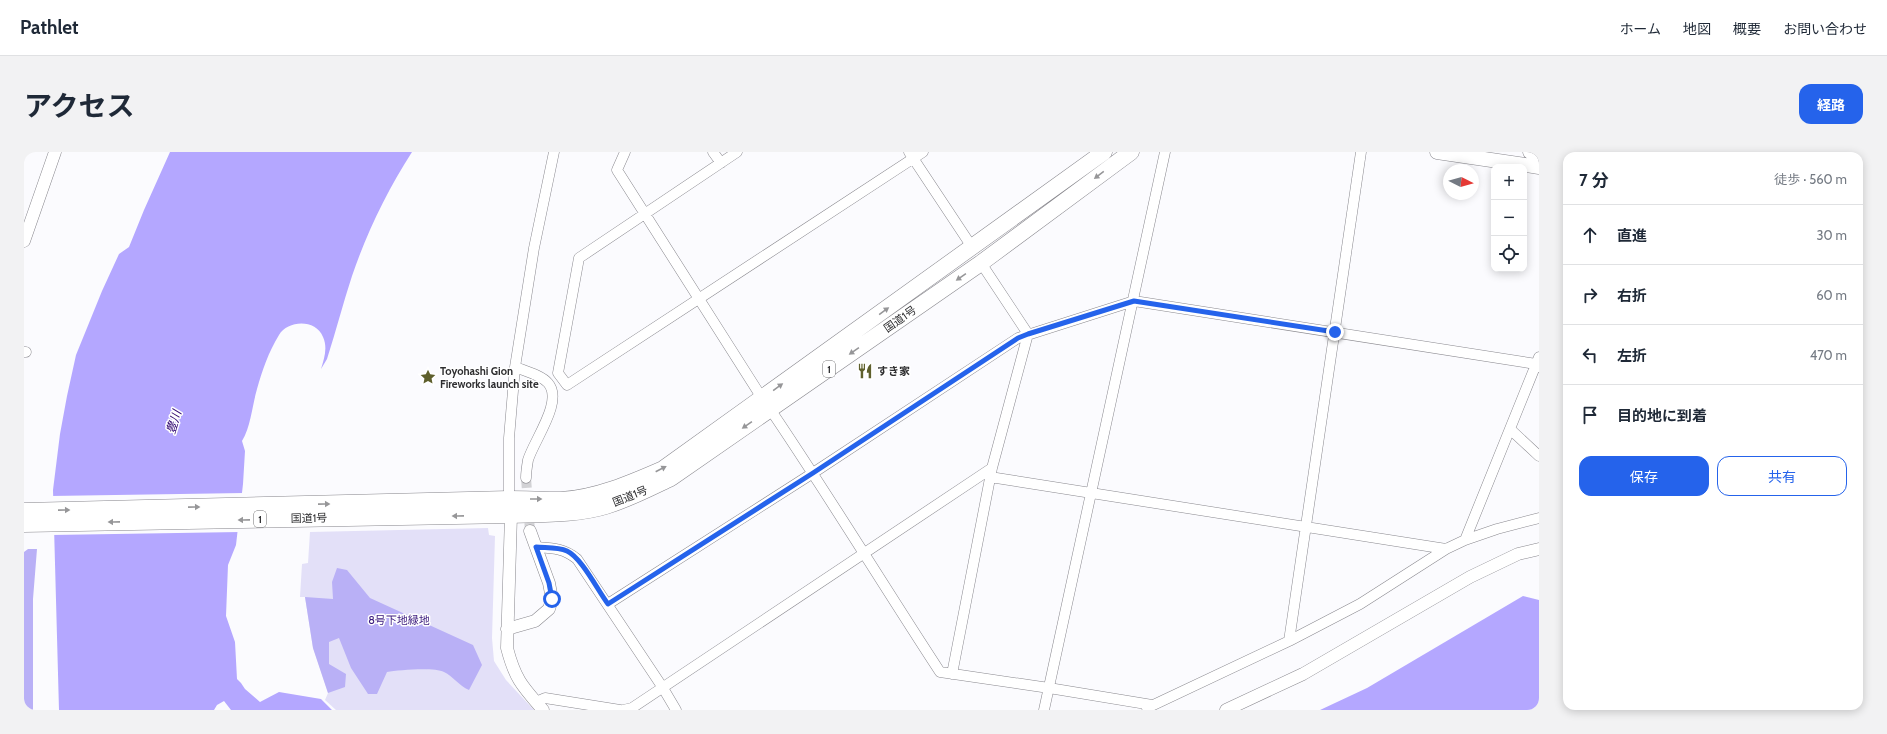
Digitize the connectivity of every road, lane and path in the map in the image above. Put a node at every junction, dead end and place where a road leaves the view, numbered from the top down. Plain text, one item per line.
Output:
1 (55, 152) edge
2 (554, 152) edge
3 (625, 152) edge
4 (713, 152) edge
5 (738, 152) edge
6 (922, 152) edge
7 (1104, 152) edge
8 (1131, 152) edge
9 (1165, 152) edge
10 (1361, 152) edge
11 (1437, 152) edge
12 (1530, 152) edge
13 (1539, 154) edge
14 (911, 155) edge
15 (721, 163) junction
16 (1539, 167) edge
17 (645, 213) junction
18 (24, 241) edge
19 (972, 247) junction
20 (982, 263) junction
21 (699, 298) junction
22 (1134, 301) junction
23 (1335, 332) junction
24 (1028, 334) junction
25 (1538, 363) edge
26 (515, 367) junction
27 (766, 404) junction
28 (1510, 429) junction
29 (1539, 456) edge
30 (813, 473) junction
31 (991, 473) junction
32 (526, 478) tunnel mouth
33 (1092, 493) junction
34 (503, 507) junction
35 (24, 515) edge
36 (1539, 518) edge
37 (1306, 527) junction
38 (530, 531) tunnel mouth
39 (1465, 540) junction
40 (536, 547) junction
41 (1446, 549) junction
42 (1539, 549) edge
43 (863, 553) junction
44 (608, 604) junction
45 (507, 629) junction
46 (1289, 641) junction
47 (952, 674) junction
48 (664, 688) junction
49 (1049, 688) junction
50 (539, 706) edge
51 (1148, 707) edge
52 (622, 710) edge
53 (676, 710) edge
54 (1044, 710) edge
55 (1226, 710) edge

1 - 18 street
2 - 26 street
3 - 17 street
4 - 15 street
5 - 15 street
6 - 14 street
7 - 19 highway, 国道1号 / 1
8 -> 20 highway, 国道1号 / 1
9 - 22 street
10 - 23 street
11 - 16 main road
12 - 13 main road
14 - 19 street
14 - 21 street
15 - 17 street
17 - 21 street
17 - 21 street
27 -> 19 highway, 国道1号 / 1
20 - 24 street
20 -> 27 highway, 国道1号 / 1
21 - 27 street
22 - 23 street
22 - 24 street
22 - 33 street
23 - 25 street
23 - 37 street
24 - 30 street
24 - 31 street
25 - 28 street
26 - 32 street
26 - 34 street
27 - 30 street
27 - 34 highway, 国道1号 / 1
28 - 29 street
28 - 39 street
30 - 43 street
30 - 44 street
31 - 33 street
31 - 43 street
31 - 47 street
33 - 37 street
33 - 49 street
34 - 35 highway, 国道1号 / 1
34 - 45 street
36 - 39 street
37 - 41 street
37 - 46 street
38 - 40 street
39 - 41 street
40 - 44 street
40 - 45 street
41 - 46 street
42 - 55 street
43 - 47 street
43 - 48 street
44 - 48 street
45 - 50 street
46 - 51 street
47 - 49 street
48 - 52 street
48 - 53 street
49 - 51 street
49 - 54 street
50 - 52 street

